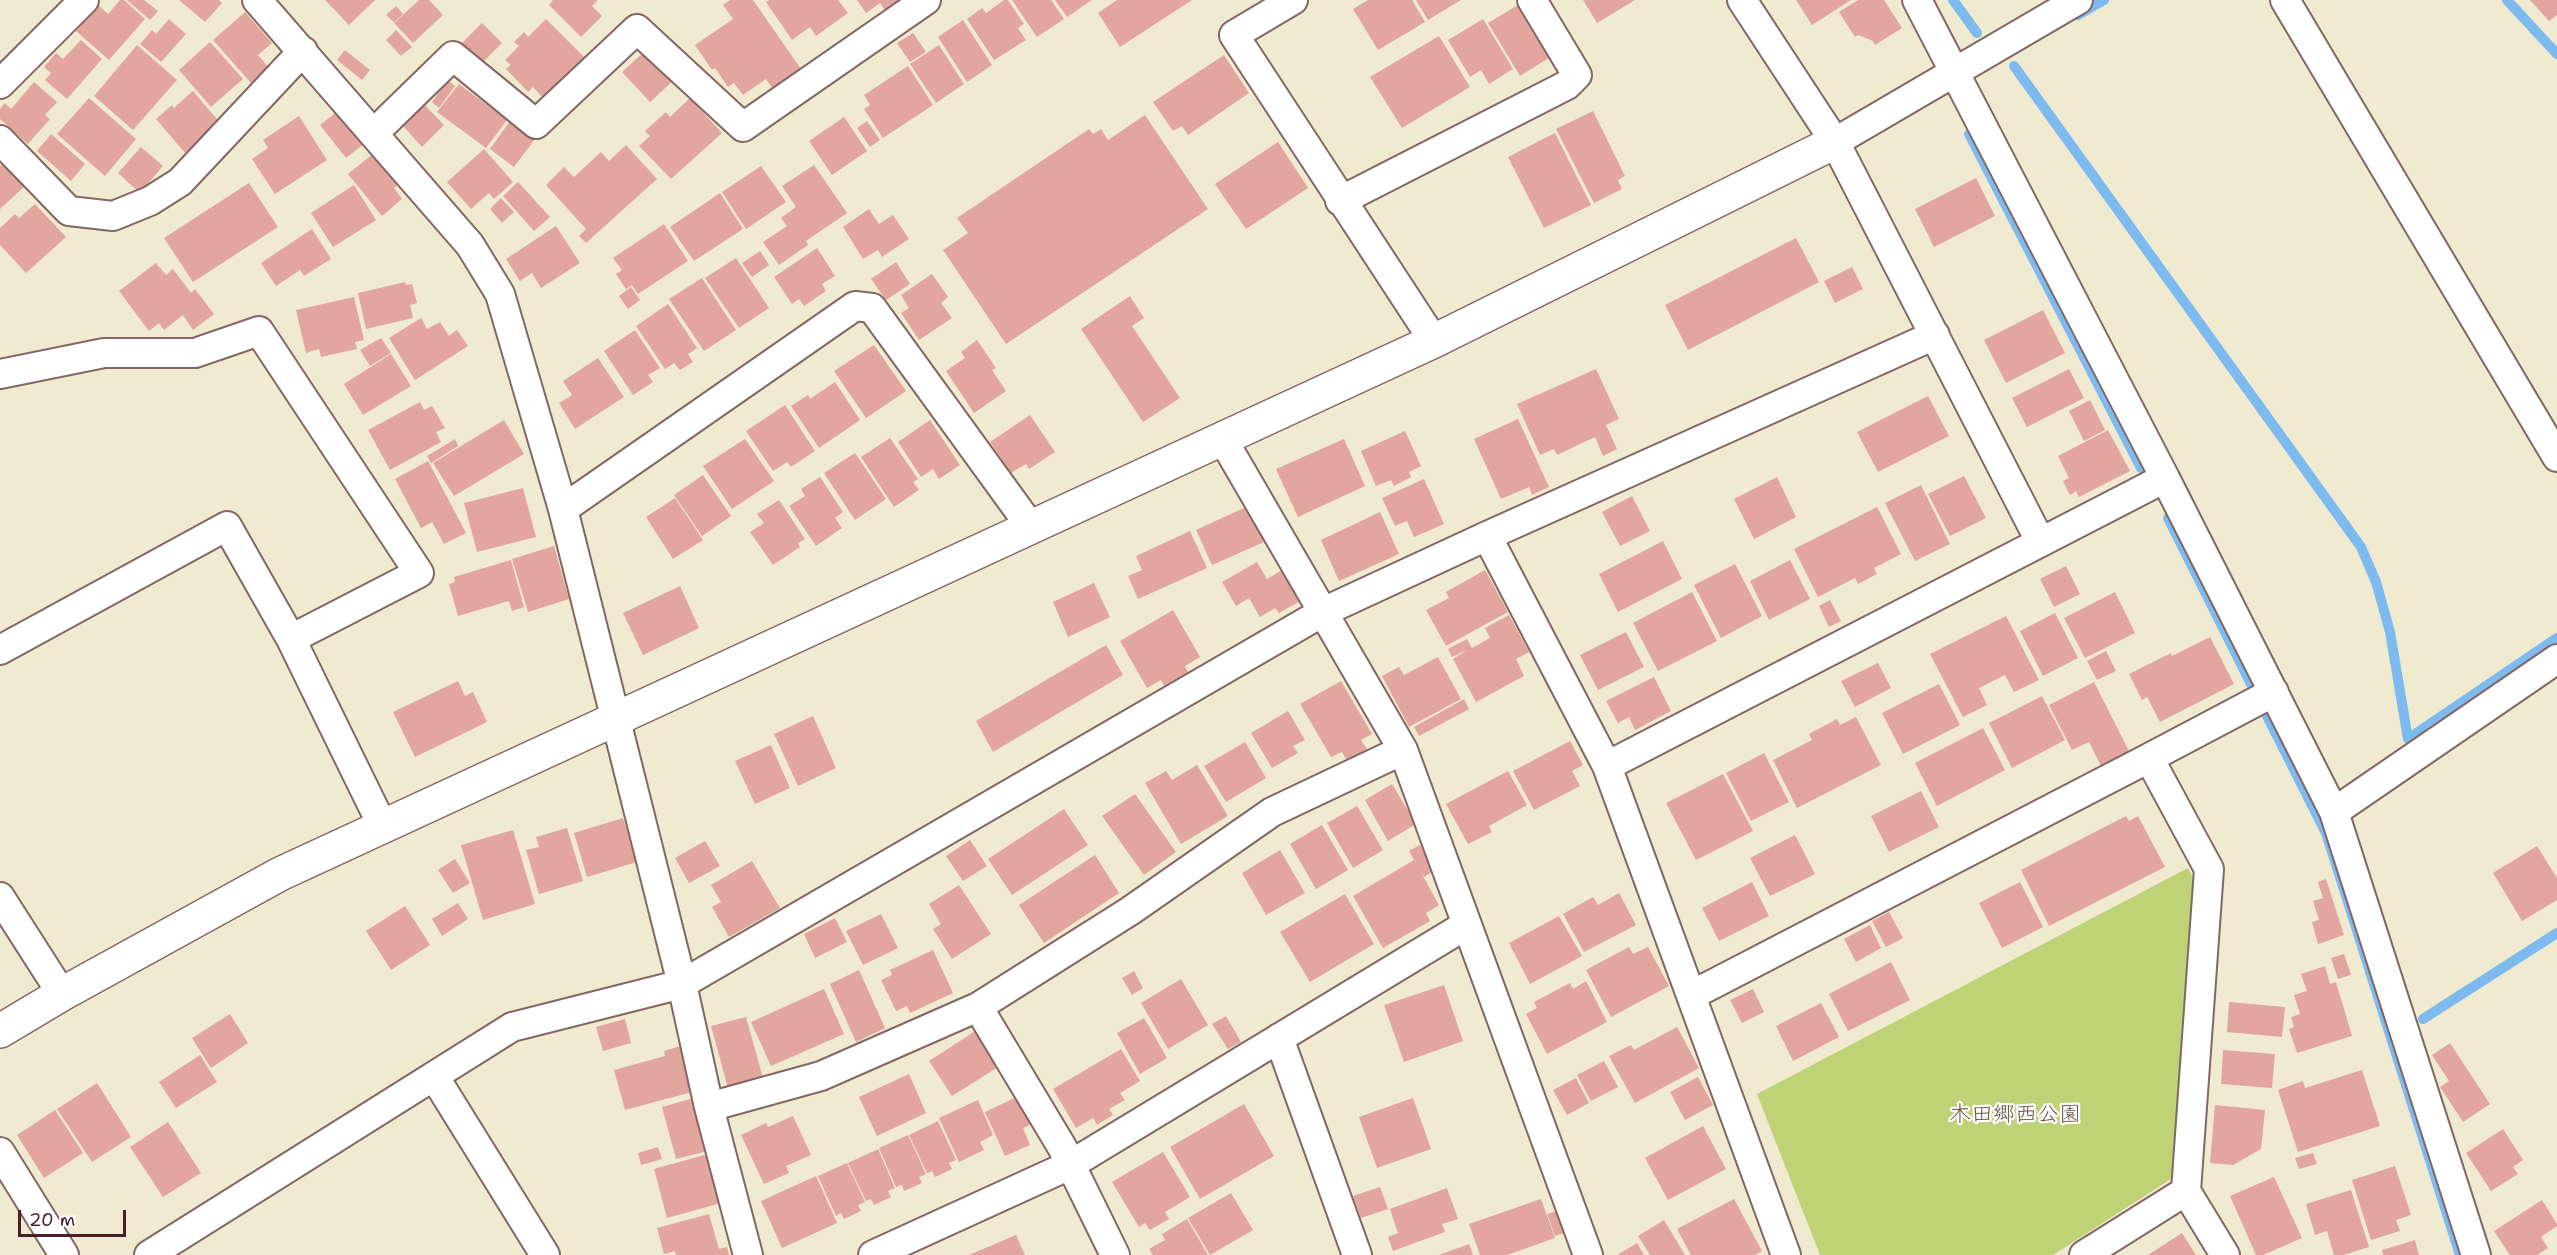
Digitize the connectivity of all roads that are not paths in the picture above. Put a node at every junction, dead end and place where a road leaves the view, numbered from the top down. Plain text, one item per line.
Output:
1 (84, 0) edge
2 (257, 0) edge
3 (926, 0) edge
4 (1293, 0) edge
5 (1532, 0) edge
6 (1742, 0) edge
7 (1917, 0) edge
8 (2078, 0) edge
9 (2285, 0) edge
10 (303, 51) junction
11 (1955, 72) junction
12 (0, 84) edge
13 (374, 133) junction
14 (0, 140) edge
15 (1835, 142) junction
16 (1340, 201) junction
17 (1935, 334) junction
18 (1434, 341) junction
19 (0, 374) edge
20 (1222, 438) junction
21 (2557, 457) edge
22 (2165, 478) junction
23 (562, 509) junction
24 (1031, 527) junction
25 (1487, 536) junction
26 (2040, 541) junction
27 (1323, 612) junction
28 (291, 639) junction
29 (0, 650) edge
30 (2557, 659) edge
31 (2274, 692) junction
32 (616, 720) junction
33 (1403, 750) junction
34 (2149, 758) junction
35 (1607, 766) junction
36 (2334, 812) junction
37 (382, 827) junction
38 (0, 897) edge
39 (1466, 925) junction
40 (682, 984) junction
41 (62, 994) junction
42 (1692, 995) junction
43 (978, 1007) junction
44 (0, 1031) edge
45 (1279, 1038) junction
46 (434, 1076) junction
47 (709, 1107) junction
48 (0, 1152) edge
49 (1070, 1165) junction
50 (2186, 1191) junction
51 (1781, 1253) edge
52 (64, 1255) edge
53 (149, 1255) edge
54 (545, 1255) edge
55 (748, 1255) edge
56 (873, 1255) edge
57 (1115, 1255) edge
58 (1357, 1255) edge
59 (1588, 1255) edge
60 (2084, 1255) edge
61 (2225, 1255) edge
62 (2476, 1255) edge

1 - 12 street
2 - 10 street
3 - 13 street
4 - 16 street
5 - 16 street
6 - 15 street
7 - 11 street
8 - 11 street
9 - 21 street
10 - 13 street
10 - 14 street
11 - 15 street
11 - 22 street
13 - 23 street
15 - 17 street
15 - 18 street
16 - 18 street
17 - 25 street
17 - 26 street
18 - 20 street
19 - 28 street
20 - 24 street
20 - 27 street
22 - 26 street
22 - 31 street
23 - 24 street
23 - 32 street
24 - 32 street
25 - 27 street
25 - 35 street
26 - 35 street
27 - 33 street
27 - 40 street
28 - 29 street
28 - 37 street
30 - 36 street
31 - 34 street
31 - 36 street
32 - 37 street
32 - 40 street
33 - 39 street
33 - 43 street
34 - 42 street
34 - 50 street
35 - 42 street
36 - 62 street
37 - 41 street
38 - 41 street
39 - 45 street
39 - 59 street
40 - 46 street
40 - 47 street
41 - 44 street
42 - 51 street
43 - 47 street
43 - 49 street
45 - 49 street
45 - 58 street
46 - 53 street
46 - 54 street
47 - 55 street
48 - 52 street
49 - 56 street
49 - 57 street
50 - 60 street
50 - 61 street

